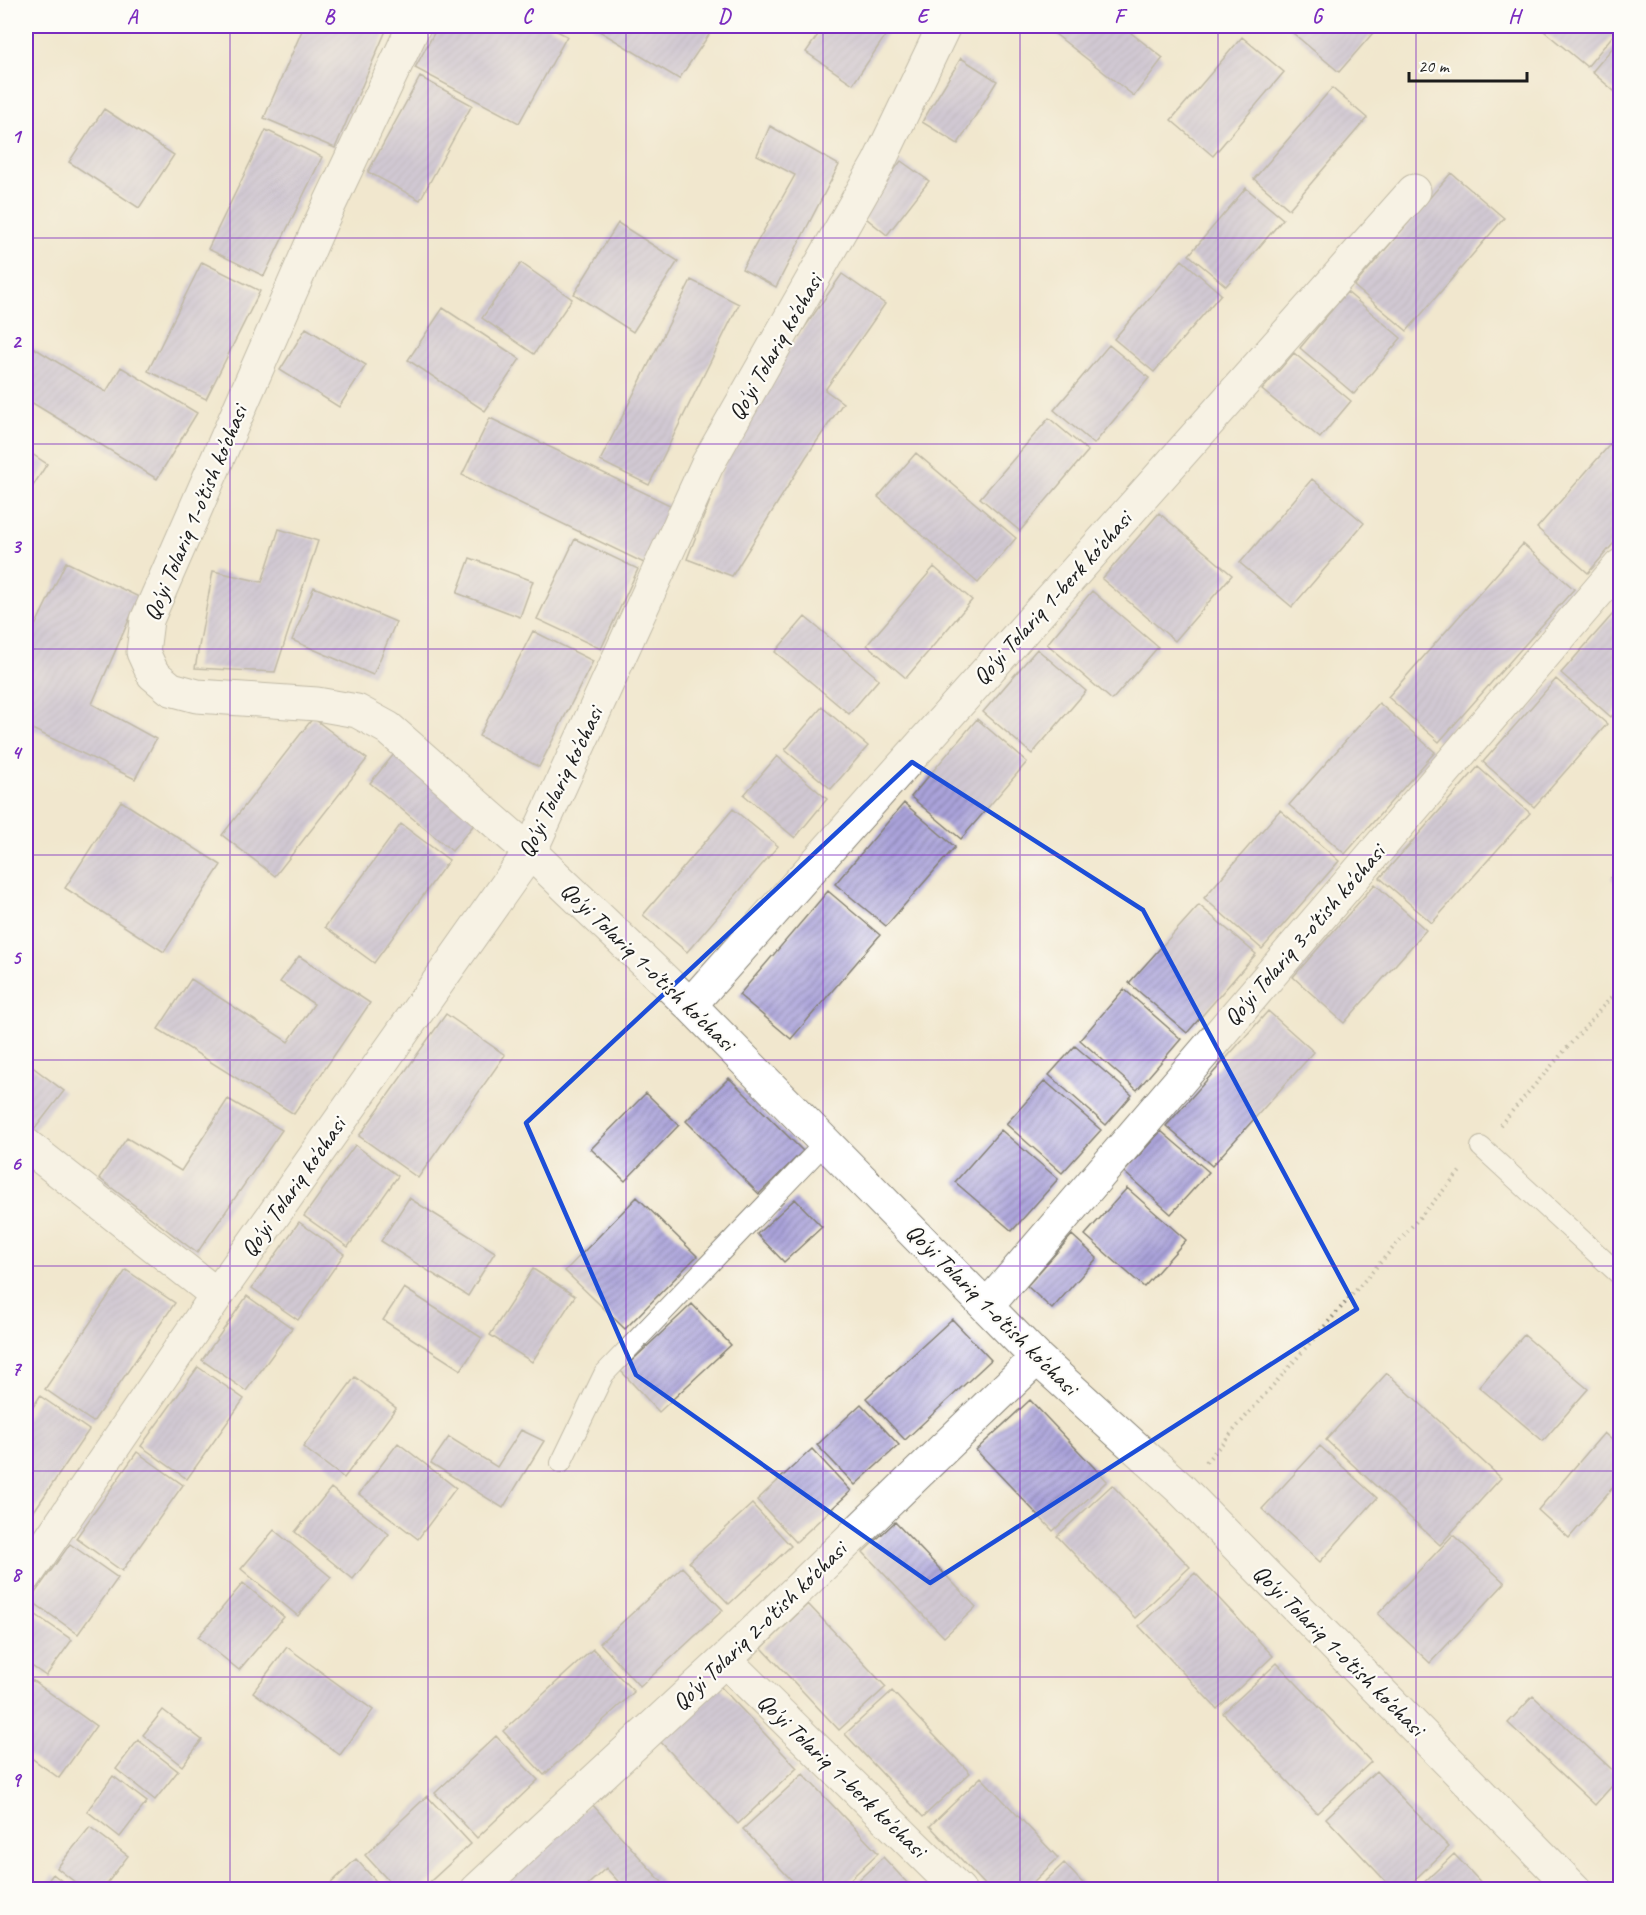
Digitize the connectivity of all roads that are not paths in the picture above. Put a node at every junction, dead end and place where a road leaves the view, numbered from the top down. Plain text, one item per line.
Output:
1 (414, 26) edge
2 (944, 26) edge
3 (1414, 191) dead end
4 (1620, 566) edge
5 (530, 852) junction
6 (690, 1005) junction
7 (826, 1142) junction
8 (26, 1145) edge
9 (1481, 1147) road end
10 (1620, 1275) edge
11 (217, 1295) junction
12 (988, 1305) junction
13 (1037, 1358) junction
14 (561, 1463) dead end
15 (26, 1575) edge
16 (725, 1660) junction
17 (477, 1890) edge
18 (959, 1890) edge
19 (1575, 1890) edge

1 - 5 street, Qo'yi Tolariq 1-o'tish ko'chasi
2 - 5 street, Qo'yi Tolariq ko'chasi
3 - 6 street, Qo'yi Tolariq 1-berk ko'chasi
4 - 12 street, Qo'yi Tolariq 3-o'tish ko'chasi
5 - 6 street, Qo'yi Tolariq 1-o'tish ko'chasi
5 - 11 street, Qo'yi Tolariq ko'chasi
6 - 7 street, Qo'yi Tolariq 1-o'tish ko'chasi
7 - 12 street, Qo'yi Tolariq 1-o'tish ko'chasi
7 - 14 lane
8 - 11 street
9 - 10 lane
11 - 15 street, Qo'yi Tolariq ko'chasi
12 - 13 street, Qo'yi Tolariq 1-o'tish ko'chasi
13 - 16 street, Qo'yi Tolariq 2-o'tish ko'chasi
13 - 19 street, Qo'yi Tolariq 1-o'tish ko'chasi
16 - 17 street, Qo'yi Tolariq 2-o'tish ko'chasi
16 - 18 street, Qo'yi Tolariq 1-berk ko'chasi

